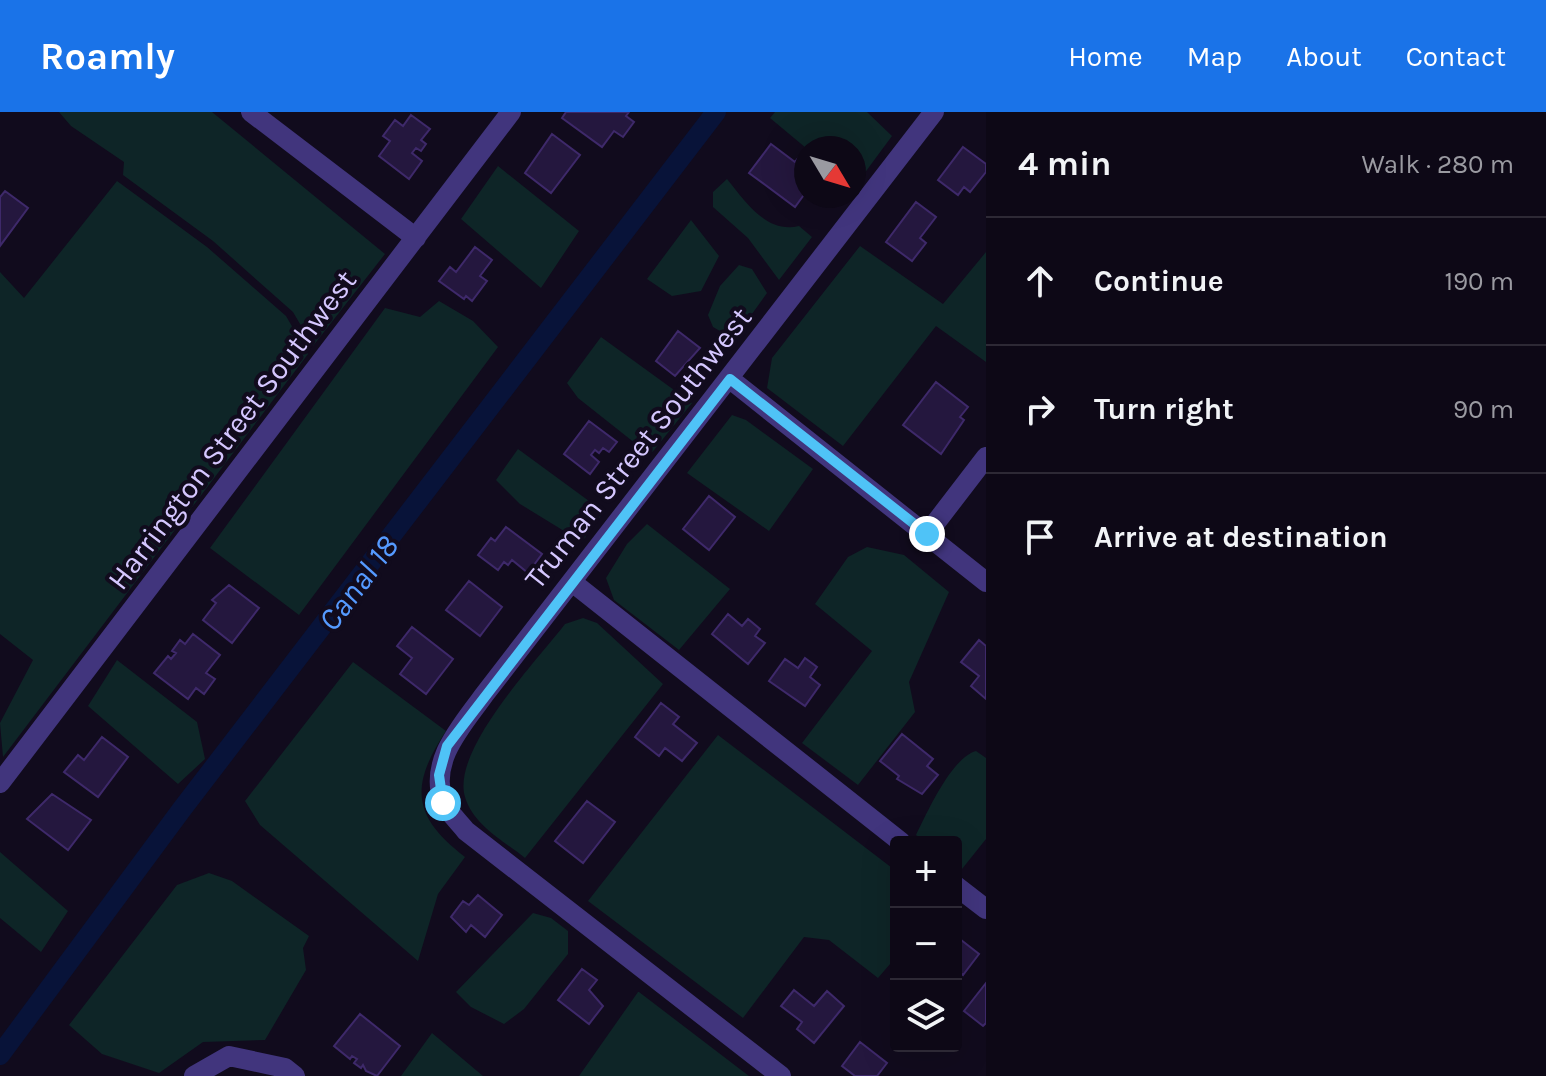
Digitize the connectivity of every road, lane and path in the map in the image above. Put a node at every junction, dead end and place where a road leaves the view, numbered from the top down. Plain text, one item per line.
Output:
1 (251, 112) edge
2 (511, 112) edge
3 (934, 112) edge
4 (416, 238) junction
5 (730, 379) junction
6 (986, 457) edge
7 (927, 534) junction
8 (572, 582) junction
9 (986, 582) edge
10 (0, 783) edge
11 (893, 836) edge
12 (962, 891) edge
13 (986, 909) edge
14 (194, 1076) edge
15 (295, 1076) edge
16 (781, 1076) edge

1 - 4 street
2 - 4 street, Harrington Street Southwest
3 - 5 street, Truman Street Southwest
4 - 10 street, Harrington Street Southwest
5 - 7 street
5 - 8 street, Truman Street Southwest
6 - 7 street
7 - 9 street
8 - 11 street
8 - 16 street, Truman Street Southwest
12 - 13 street
14 - 15 street

